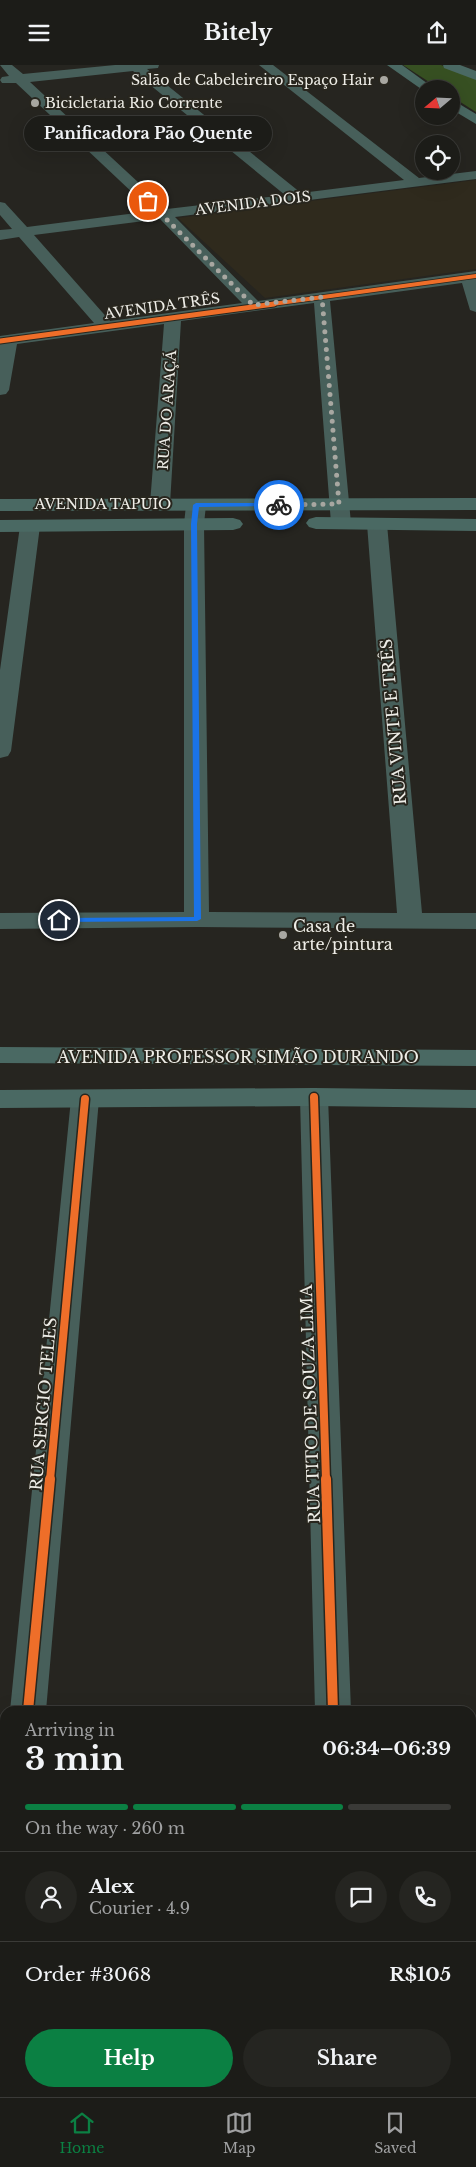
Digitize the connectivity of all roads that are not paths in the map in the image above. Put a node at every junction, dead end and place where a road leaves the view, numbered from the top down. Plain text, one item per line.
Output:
1 (5, 65) edge
2 (155, 65) edge
3 (264, 65) edge
4 (393, 65) edge
5 (449, 65) edge
6 (136, 67) junction
7 (476, 76) edge
8 (18, 79) junction
9 (416, 80) edge
10 (0, 81) edge
11 (460, 109) edge
12 (476, 120) edge
13 (476, 175) edge
14 (417, 183) junction
15 (298, 198) junction
16 (0, 206) edge
17 (163, 214) junction
18 (23, 232) junction
19 (0, 235) edge
20 (473, 276) edge
21 (322, 297) junction
22 (253, 305) junction
23 (476, 307) edge
24 (173, 317) junction
25 (106, 327) junction
26 (4, 341) edge
27 (0, 390) edge
28 (160, 503) junction
29 (476, 504) edge
30 (0, 505) edge
31 (340, 514) junction
32 (195, 515) junction
33 (302, 523) dead end
34 (253, 524) dead end
35 (377, 524) junction
36 (476, 525) edge
37 (0, 526) edge
38 (30, 526) junction
39 (0, 751) edge
40 (197, 919) junction
41 (410, 920) junction
42 (0, 921) edge
43 (476, 921) edge
44 (0, 1055) edge
45 (476, 1059) edge
46 (314, 1097) junction
47 (0, 1099) edge
48 (85, 1099) junction
49 (476, 1099) edge
50 (28, 1706) edge
51 (333, 1706) edge

1 - 8 street
2 - 6 street
3 - 14 street
4 - 9 street
5 - 7 street
6 - 8 street
6 - 15 street
8 - 10 street
8 - 17 street
11 - 12 street
13 - 14 street, AVENIDA DOIS
14 - 15 street, AVENIDA DOIS
15 - 17 street, AVENIDA DOIS
16 - 18 street
17 - 18 street, AVENIDA DOIS
17 - 22 street
18 - 19 street, AVENIDA DOIS
18 - 25 street
20 - 21 street, AVENIDA TRÊS
20 - 23 street
21 - 22 street, AVENIDA TRÊS
21 - 31 street
22 - 24 street, AVENIDA TRÊS
24 - 25 street, AVENIDA TRÊS
24 - 28 street, RUA DO ARAÇÁ
25 - 26 street, AVENIDA TRÊS
26 - 27 street
28 - 30 street, AVENIDA TAPUIO
28 - 32 street, AVENIDA TAPUIO
29 - 31 street, AVENIDA TAPUIO
31 - 32 street, AVENIDA TAPUIO
31 - 33 street, AVENIDA TAPUIO
31 - 35 street, AVENIDA TAPUIO
32 - 34 street, AVENIDA TAPUIO
32 - 38 street, AVENIDA TAPUIO
32 - 40 street
35 - 36 street, AVENIDA TAPUIO
35 - 41 street, RUA VINTE E TRÊS
37 - 38 street, AVENIDA TAPUIO
38 - 39 street
40 - 41 street
40 - 42 street
41 - 43 street
44 - 45 street, AVENIDA PROFESSOR SIMÃO DURANDO
46 - 48 street
46 - 49 street
46 - 51 street, RUA TITO DE SOUZA LIMA
47 - 48 street
48 - 50 street, RUA SERGIO TELES

